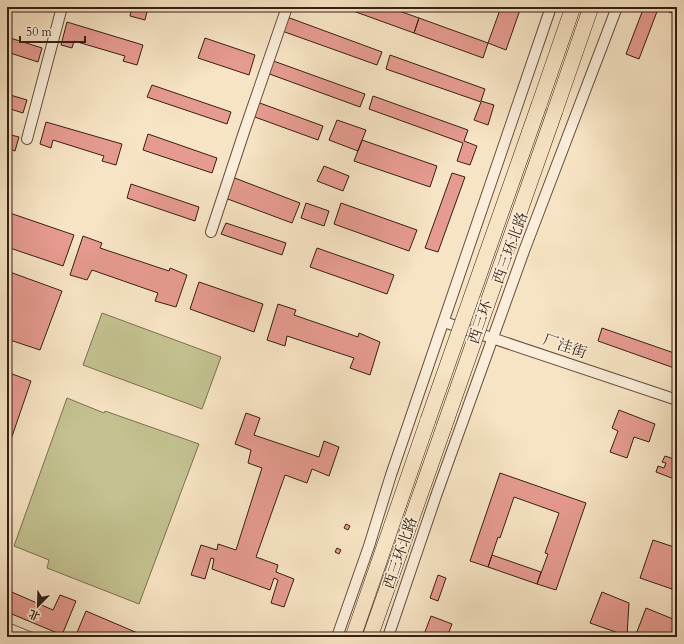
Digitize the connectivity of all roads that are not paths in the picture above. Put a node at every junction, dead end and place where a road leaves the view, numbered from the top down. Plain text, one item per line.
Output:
1 (62, 7) edge
2 (287, 7) edge
3 (551, 7) edge
4 (573, 7) edge
5 (591, 7) edge
6 (617, 7) edge
7 (28, 139) dead end
8 (211, 232) dead end
9 (444, 322) junction
10 (493, 338) junction
11 (677, 400) edge
12 (7, 628) edge
13 (29, 637) edge
14 (337, 637) edge
15 (353, 637) edge
16 (370, 637) edge
17 (388, 637) edge

1 - 7 street
2 - 8 street
3 - 9 street, 西三环北路
4 - 15 highway, 西三环, bridge
5 - 16 highway, 西三环, bridge
6 - 10 street, 西三环北路
9 - 10 street, 厂洼街
9 - 14 street, 西三环北路
10 - 11 street, 厂洼街
10 - 17 street, 西三环北路
12 - 13 street

